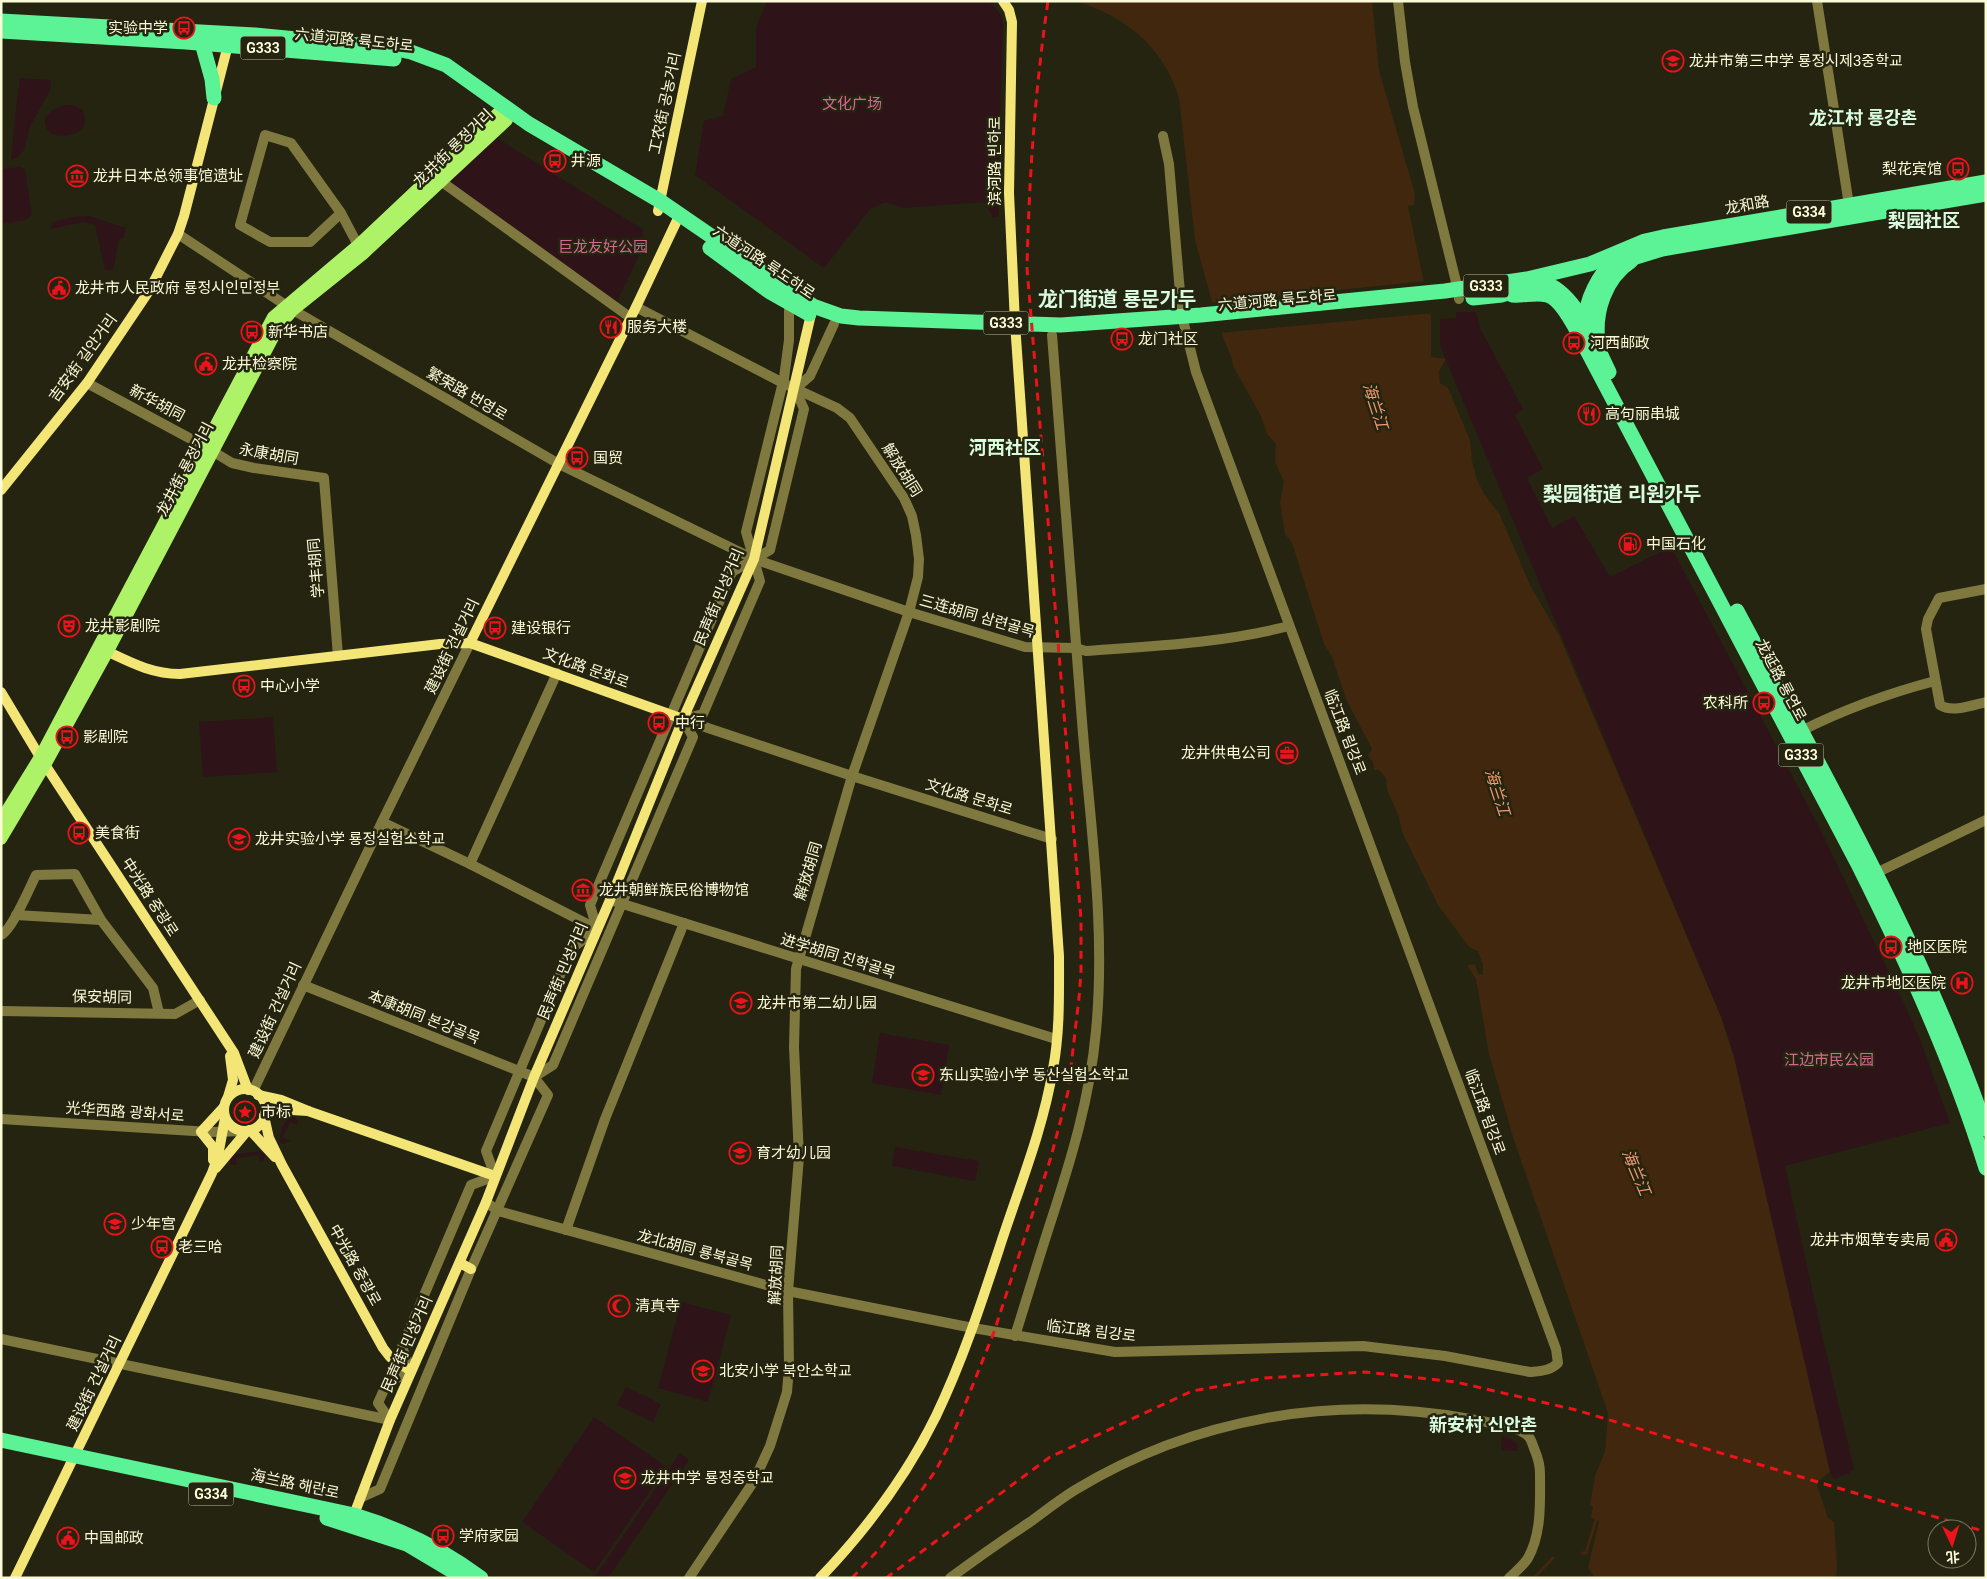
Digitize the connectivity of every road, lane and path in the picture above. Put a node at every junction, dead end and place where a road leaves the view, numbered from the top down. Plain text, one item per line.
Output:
1 (702, 1) edge
2 (1003, 1) edge
3 (1398, 1) edge
4 (1817, 1) edge
5 (1, 21) edge
6 (1, 31) edge
7 (229, 39) junction
8 (202, 43) junction
9 (214, 98) junction
10 (504, 114) junction
11 (1163, 136) dead end
12 (442, 182) junction
13 (1986, 182) edge
14 (1986, 194) edge
15 (1849, 205) junction
16 (659, 206) junction
17 (341, 213) junction
18 (678, 218) junction
19 (178, 234) junction
20 (360, 250) junction
21 (1636, 251) junction
22 (1610, 265) junction
23 (1527, 279) junction
24 (1547, 283) junction
25 (1502, 294) junction
26 (1452, 296) junction
27 (789, 303) junction
28 (289, 307) junction
29 (636, 307) junction
30 (812, 311) junction
31 (631, 318) junction
32 (1183, 320) junction
33 (1585, 323) junction
34 (834, 324) junction
35 (1015, 328) junction
36 (1052, 335) junction
37 (1595, 352) junction
38 (87, 383) junction
39 (783, 383) junction
40 (795, 389) junction
41 (208, 448) junction
42 (559, 464) junction
43 (324, 478) joint
44 (1, 490) edge
45 (754, 559) junction
46 (1986, 589) edge
47 (909, 612) junction
48 (1289, 626) junction
49 (470, 643) junction
50 (1037, 648) junction
51 (1076, 648) junction
52 (103, 649) junction
53 (338, 656) junction
54 (557, 673) junction
55 (1935, 681) junction
56 (1, 692) edge
57 (1986, 702) edge
58 (672, 715) junction
59 (683, 719) junction
60 (1801, 731) junction
61 (42, 761) junction
62 (852, 776) junction
63 (1986, 820) edge
64 (3, 821) edge
65 (382, 822) junction
66 (1, 839) edge
67 (1052, 839) junction
68 (470, 864) junction
69 (1870, 876) junction
70 (610, 900) junction
71 (622, 904) junction
72 (16, 915) junction
73 (101, 920) junction
74 (684, 923) junction
75 (597, 929) junction
76 (1, 936) edge
77 (798, 959) junction
78 (303, 985) junction
79 (200, 1000) junction
80 (1, 1011) edge
81 (159, 1013) junction
82 (1056, 1039) junction
83 (228, 1046) junction
84 (520, 1071) junction
85 (534, 1077) junction
86 (253, 1092) junction
87 (226, 1107) junction
88 (308, 1111) junction
89 (1978, 1112) edge
90 (264, 1116) junction
91 (1, 1119) edge
92 (1986, 1129) edge
93 (249, 1130) junction
94 (202, 1132) junction
95 (223, 1132) junction
96 (282, 1165) junction
97 (1986, 1168) edge
98 (212, 1173) junction
99 (495, 1176) junction
100 (486, 1202) junction
101 (498, 1211) junction
102 (566, 1230) junction
103 (460, 1263) junction
104 (471, 1269) junction
105 (788, 1290) junction
106 (973, 1328) junction
107 (1015, 1336) junction
108 (1, 1339) edge
109 (120, 1364) junction
110 (411, 1371) junction
111 (390, 1420) junction
112 (1, 1440) edge
113 (1, 1450) edge
114 (73, 1460) junction
115 (360, 1498) junction
116 (352, 1520) junction
117 (15, 1578) edge
118 (464, 1578) edge
119 (481, 1578) edge
120 (689, 1578) edge
121 (820, 1578) edge
122 (950, 1578) edge
123 (1509, 1578) edge

1 - 16 street, 工农街 공농거리
2 - 35 street, 滨河路 빈하로
3 - 26 street
4 - 15 street
5 - 7 highway, 六道河路 륙도하로 / G333
6 - 8 highway, 六道河路 륙도하로 / G333
7 - 8 highway, 六道河路 륙도하로 / G333
7 - 9 street, 吉安街 길안거리
7 - 10 highway, 六道河路 륙도하로 / G333
8 - 9 highway
9 - 19 street, 吉安街 길안거리
10 - 12 main road, 龙井街 룡정거리
10 - 16 highway, 六道河路 륙도하로 / G333
10 - 20 main road, 龙井街 룡정거리
11 - 32 street, 临江路 림강로
12 - 20 main road, 龙井街 룡정거리
12 - 31 street
13 - 15 highway, 龙和路 / G334
14 - 21 highway, 龙和路 / G334
15 - 21 highway, 龙和路 / G334
16 - 18 highway, 六道河路 륙도하로 / G333
17 - 17 street
17 - 20 street
18 - 27 highway, 六道河路 륙도하로 / G333
18 - 29 street, 建设街 건설거리
18 - 30 highway, 六道河路 륙도하로 / G333
19 - 28 street, 繁荣路 번영로
19 - 38 street, 吉安街 길안거리
20 - 28 main road, 龙井街 룡정거리
21 - 22 highway, 龙延路 룡연로 / G334
21 - 23 highway, 六道河路 륙도하로
21 - 37 highway, 龙延路 룡연로 / G334
22 - 24 highway, 六道河路 륙도하로
22 - 33 highway, 龙延路 룡연로 / G334
23 - 24 highway
23 - 26 highway, 六道河路 륙도하로 / G333
24 - 25 highway, 六道河路 륙도하로
24 - 33 highway
25 - 26 highway, 六道河路 륙도하로 / G333
25 - 37 highway, 龙延路 룡연로
26 - 32 highway, 六道河路 륙도하로 / G333
27 - 30 highway, 六道河路 륙도하로 / G333
27 - 39 street
28 - 41 main road, 龙井街 룡정거리
28 - 42 street, 繁荣路 번영로
29 - 31 street, 建设街 건설거리
29 - 39 street, 解放胡同
30 - 34 highway, 六道河路 륙도하로 / G333
30 - 35 highway, 六道河路 륙도하로 / G333
30 - 40 street, 民声街 민성거리
31 - 42 street, 建设街 건설거리
32 - 35 highway, 六道河路 륙도하로 / G333
32 - 36 highway, 六道河路 륙도하로 / G333
32 - 48 street, 临江路 림강로
33 - 37 highway, 龙延路 룡연로 / G334
34 - 35 highway, 六道河路 륙도하로 / G333
34 - 40 street
35 - 36 highway, 六道河路 륙도하로 / G333
35 - 50 street, 滨河路 빈하로
36 - 51 street
37 - 60 highway, 龙延路 룡연로 / G333
37 - 69 highway, 龙延路 룡연로 / G333
38 - 41 street, 新华胡同
38 - 44 street, 吉安街 길안거리
39 - 40 street, 解放胡同
39 - 45 street
40 - 45 street, 民声街 민성거리
40 - 47 street, 解放胡同
41 - 43 street, 永康胡同
41 - 52 main road, 龙井街 룡정거리
42 - 45 street, 繁荣路 번영로
42 - 49 street, 建设街 건설거리
43 - 53 street, 学丰胡同
45 - 47 street, 三连胡同 삼련골목
45 - 58 street
45 - 59 street, 民声街 민성거리
45 - 59 street
46 - 55 street
47 - 50 street, 三连胡同 삼련골목
47 - 62 street, 解放胡同
48 - 51 street, 三连胡同 삼련골목
48 - 107 street, 临江路 림강로
49 - 53 street, 文化路 문화로
49 - 54 street, 文化路 문화로
49 - 65 street, 建设街 건설거리
50 - 51 street, 三连胡同 삼련골목
50 - 67 street, 滨河路 빈하로
51 - 107 street
52 - 53 street, 文化路 문화로
52 - 61 main road, 龙井街 룡정거리
54 - 58 street, 文化路 문화로
54 - 68 street
55 - 57 street
55 - 60 street
56 - 61 street, 中光路 중광로
58 - 59 street, 文化路 문화로
58 - 75 street
59 - 62 street, 文化路 문화로
59 - 70 street, 民声街 민성거리
59 - 71 street
60 - 69 highway, 龙延路 룡연로 / G333
61 - 64 main road, 龙井街 룡정거리
61 - 79 street, 中光路 중광로
62 - 67 street, 文化路 문화로
62 - 77 street, 解放胡同
63 - 69 street
64 - 66 main road, 龙井街 룡정거리
65 - 68 street
65 - 78 street, 建设街 건설거리
67 - 82 street, 滨河路 빈하로
68 - 75 street
69 - 89 highway, 龙延路 룡연로 / G333
70 - 71 street, 进学胡同 진학골목
70 - 75 street, 民声街 민성거리
71 - 74 street, 进学胡同 진학골목
71 - 85 street
72 - 73 street
72 - 73 street
72 - 76 street
73 - 81 street
74 - 77 street, 进学胡同 진학골목
74 - 102 street
75 - 84 street
75 - 85 street, 民声街 민성거리
77 - 82 street, 进学胡同 진학골목
77 - 105 street, 解放胡同
78 - 84 street, 本康胡同 본강골목
78 - 86 street, 建设街 건설거리
79 - 81 street, 保安胡同
79 - 83 street, 中光路 중광로
80 - 81 street, 保安胡同
82 - 106 street, 滨河路 빈하로
83 - 86 street, 中光路 중광로
83 - 87 street, 中光路 중광로
84 - 85 street, 本康胡同 본강골목
84 - 99 street
85 - 99 street, 民声街 민성거리
85 - 101 street
86 - 87 street
86 - 88 street
86 - 90 street
87 - 93 street
87 - 94 street
87 - 95 street, 中光路 중광로
88 - 90 street
88 - 99 street
89 - 92 highway, 龙延路 룡연로 / G333
89 - 97 highway, 龙延路 룡연로 / G333
90 - 93 street
90 - 96 street, 中光路 중광로
91 - 94 street, 光华西路 광화서로
93 - 95 street, 光华西路 광화서로
93 - 96 street, 中光路 중광로
93 - 98 street
94 - 95 street, 光华西路 광화서로
94 - 98 street
95 - 98 street, 中光路 중광로
96 - 110 street, 中光路 중광로
98 - 109 street, 建设街 건설거리
99 - 100 street, 民声街 민성거리
99 - 110 street
100 - 101 street
100 - 103 street, 民声街 민성거리
101 - 102 street, 龙北胡同 룡북골목
101 - 104 street
102 - 105 street, 龙北胡同 룡북골목
103 - 104 street
103 - 110 street, 民声街 민성거리
104 - 115 street
105 - 106 street, 龙北胡同 룡북골목
105 - 120 street, 解放胡同
106 - 107 street, 临江路 림강로
106 - 121 street, 滨河路 빈하로
108 - 109 street
109 - 111 street
109 - 114 street, 建设街 건설거리
110 - 111 street, 民声街 민성거리
110 - 111 street
111 - 115 street, 民声街 민성거리
112 - 114 highway, 海兰路 해란로 / G334
113 - 114 highway, 海兰路 해란로 / G334
114 - 116 highway, 海兰路 해란로 / G334
114 - 117 street, 建设街 건설거리
115 - 116 street, 民声街 민성거리
116 - 118 highway, 海兰路 해란로 / G334
116 - 119 highway, 海兰路 해란로 / G334
122 - 123 street

